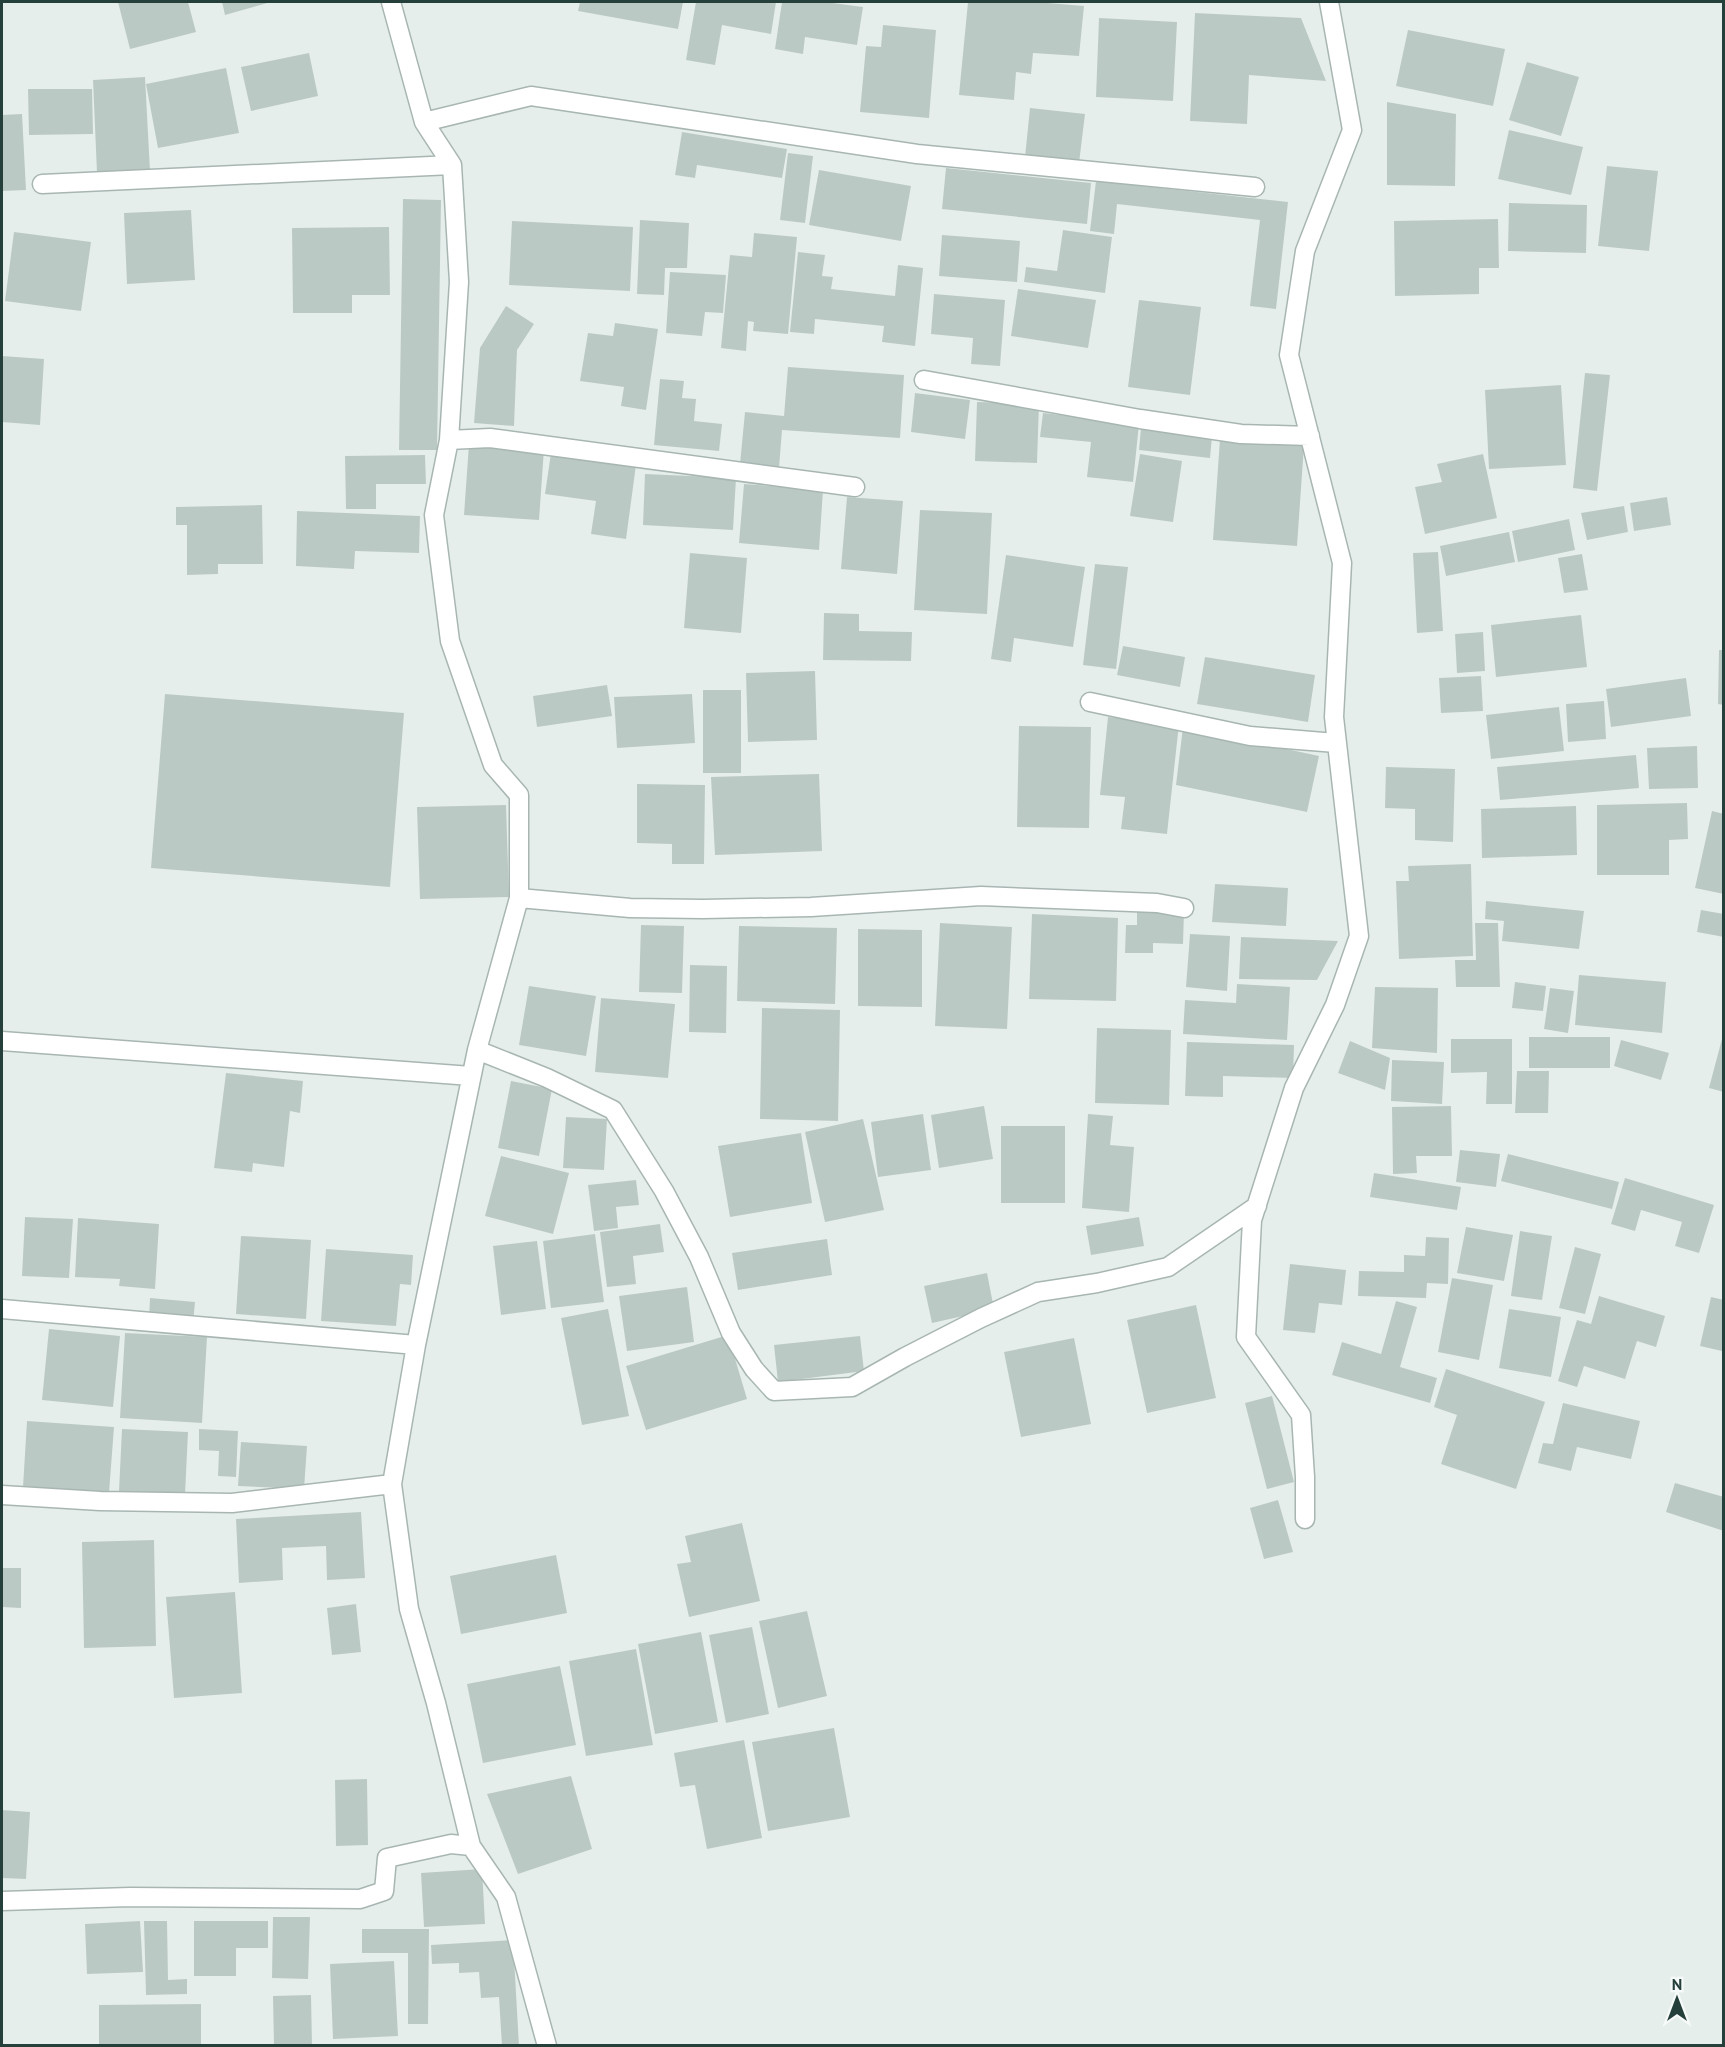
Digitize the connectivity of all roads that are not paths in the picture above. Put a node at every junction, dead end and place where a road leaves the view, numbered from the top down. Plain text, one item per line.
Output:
1 (391, 2) edge
2 (1329, 2) edge
3 (424, 122) junction
4 (452, 165) junction
5 (42, 184) dead end
6 (1255, 187) dead end
7 (924, 380) dead end
8 (1310, 436) junction
9 (449, 440) junction
10 (855, 487) dead end
11 (1090, 702) dead end
12 (1336, 742) junction
13 (519, 898) junction
14 (1184, 908) dead end
15 (2, 1041) edge
16 (477, 1050) junction
17 (471, 1076) junction
18 (1257, 1206) junction
19 (2, 1309) edge
20 (416, 1345) junction
21 (392, 1484) junction
22 (2, 1495) edge
23 (1305, 1519) dead end
24 (471, 1845) junction
25 (2, 1901) edge
26 (547, 2046) edge

1 - 3 street
2 - 8 street
3 - 4 street
3 - 6 street
4 - 5 street
4 - 9 street
7 - 8 street
8 - 12 street
9 - 10 street
9 - 13 street
11 - 12 street
12 - 18 street
13 - 14 street
13 - 16 street
15 - 17 street
16 - 17 street
16 - 18 street
17 - 20 street
18 - 23 street
19 - 20 street
20 - 21 street
21 - 22 street
21 - 24 street
24 - 25 street
24 - 26 street

